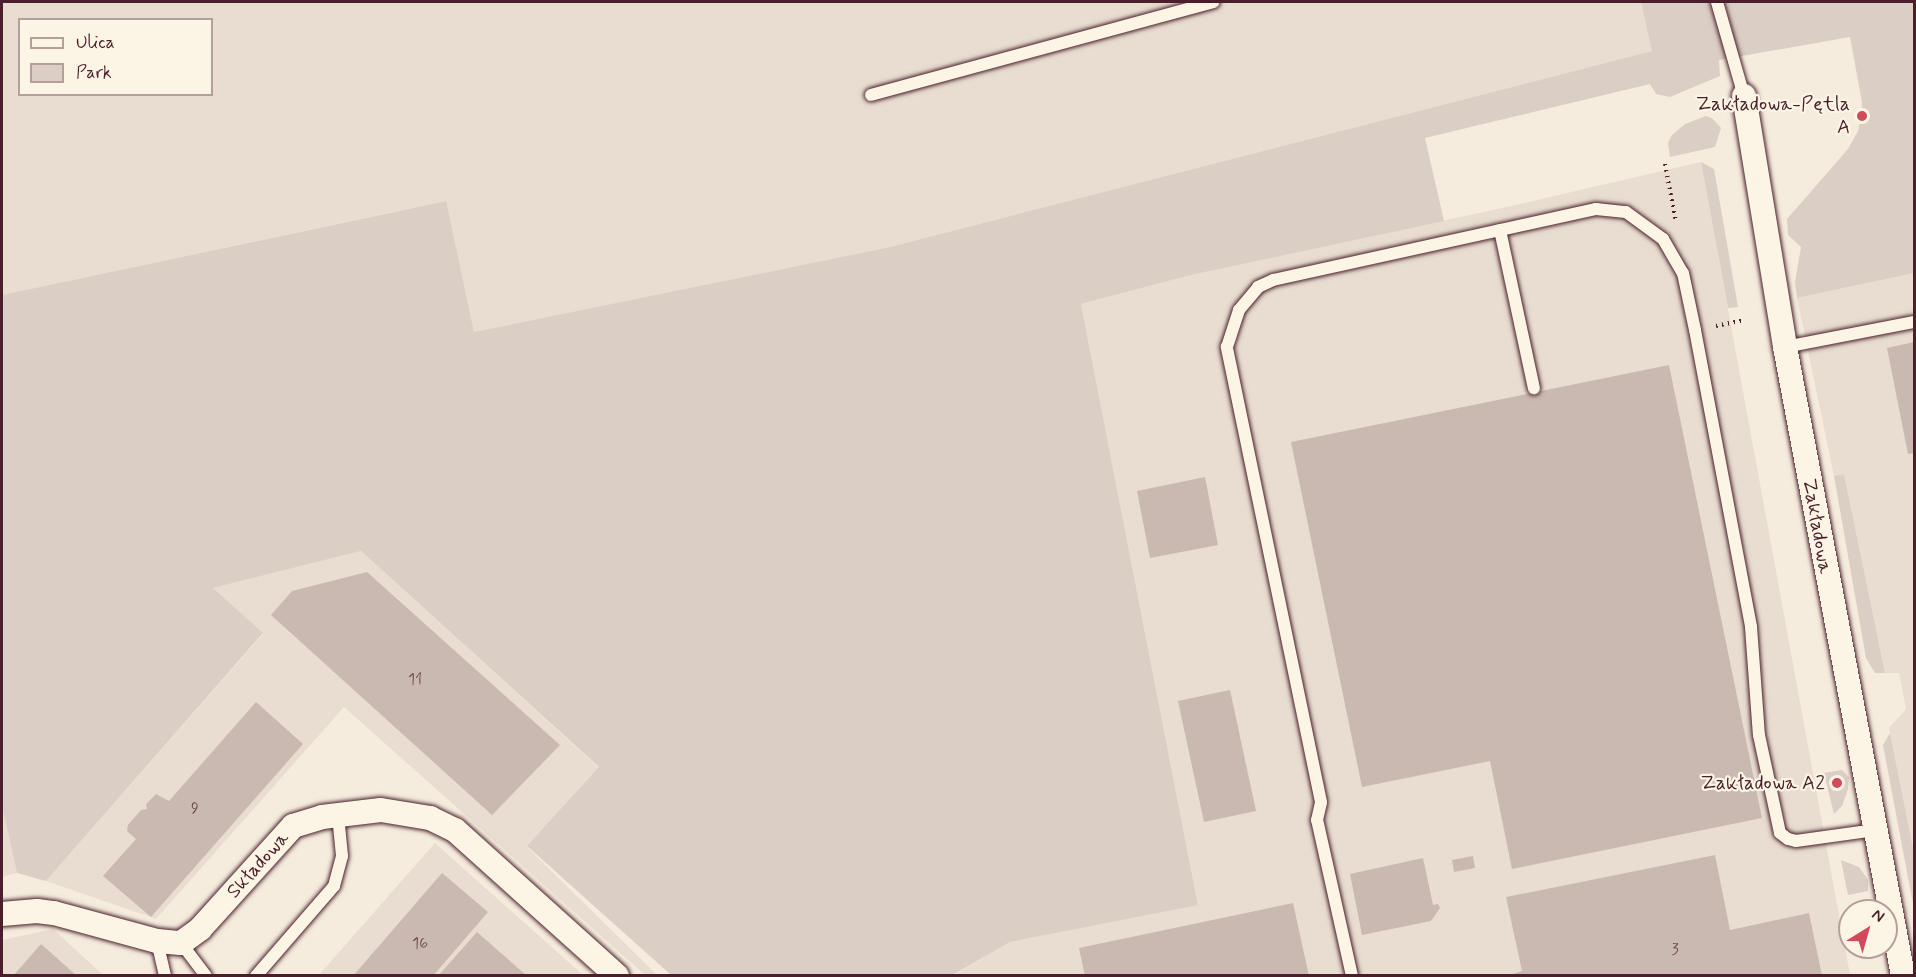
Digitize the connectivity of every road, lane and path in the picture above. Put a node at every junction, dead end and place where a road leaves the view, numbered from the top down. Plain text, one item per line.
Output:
1 (1214, 2) edge
2 (1717, 2) edge
3 (871, 95) dead end
4 (1744, 96) joint
5 (1665, 164) dead end
6 (1500, 230) junction
7 (1660, 237) junction
8 (1744, 320) dead end
9 (1914, 322) edge
10 (1695, 330) junction
11 (1785, 347) junction
12 (1534, 388) dead end
13 (338, 815) junction
14 (1875, 830) junction
15 (2, 914) edge
16 (157, 940) junction
17 (181, 943) junction
18 (1906, 960) edge
19 (165, 975) edge
20 (206, 975) edge
21 (256, 975) edge
22 (617, 975) edge
23 (1352, 975) edge

1 - 3 lane
2 - 4 lane
4 - 11 street, Zakładowa
5 - 7 path
6 - 7 lane
6 - 12 lane
6 - 23 lane
7 - 10 lane
8 - 10 path
9 - 11 lane
10 - 14 lane
11 - 14 street, Zakładowa
13 - 17 street, Składowa
13 - 21 lane
13 - 22 street, Składowa
14 - 18 street, Zakładowa
15 - 16 street
16 - 17 street
16 - 19 lane
17 - 20 lane

